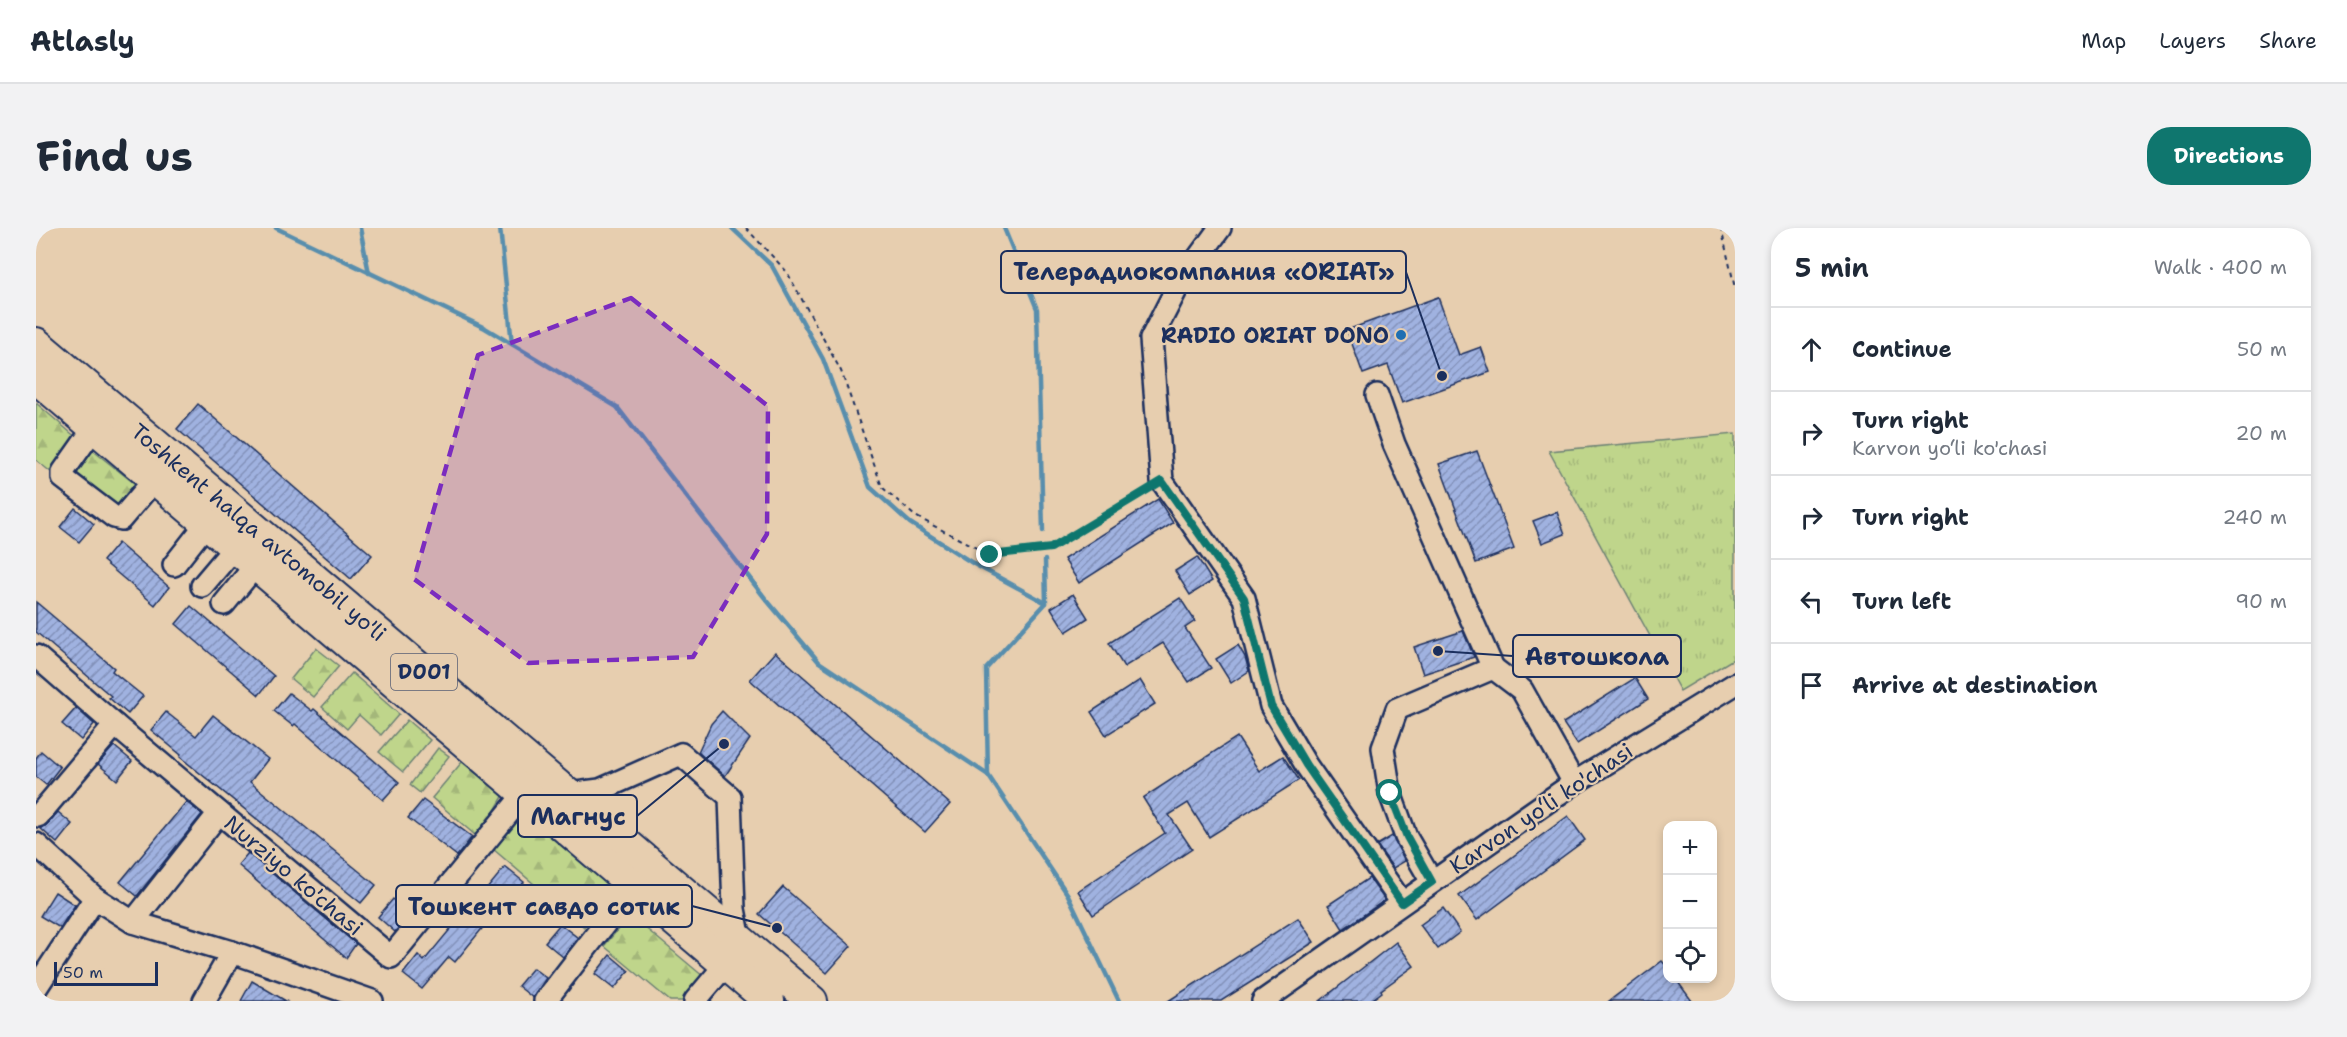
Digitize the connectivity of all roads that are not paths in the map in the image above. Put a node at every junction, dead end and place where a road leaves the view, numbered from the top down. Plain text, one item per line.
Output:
1 (1220, 228) edge
2 (36, 343) edge
3 (36, 378) edge
4 (1377, 395) dead end
5 (94, 428) junction
6 (155, 479) junction
7 (207, 523) junction
8 (260, 560) junction
9 (174, 565) dead end
10 (202, 586) dead end
11 (224, 604) dead end
12 (36, 656) edge
13 (1493, 668) junction
14 (1735, 684) edge
15 (115, 725) junction
16 (1574, 783) junction
17 (525, 793) junction
18 (568, 794) junction
19 (219, 813) junction
20 (38, 816) dead end
21 (36, 844) edge
22 (1432, 882) junction
23 (634, 886) junction
24 (95, 898) junction
25 (1402, 903) junction
26 (134, 921) junction
27 (232, 952) junction
28 (734, 959) junction
29 (36, 988) edge
30 (204, 1001) edge
31 (372, 1001) edge
32 (545, 1001) edge
33 (695, 1001) edge
34 (714, 1001) edge
35 (769, 1001) edge
36 (812, 1001) edge
37 (1263, 1001) edge

1 - 25 street
2 - 8 highway, Toshkent halqa avtomobil yo'li / D001
3 - 5 highway, Toshkent halqa avtomobil yo'li / D001
4 - 13 street
5 - 6 highway, Toshkent halqa avtomobil yo'li / D001
5 - 6 street
6 - 7 highway, Toshkent halqa avtomobil yo'li / D001
7 - 8 highway, Toshkent halqa avtomobil yo'li / D001
7 - 9 street
8 - 10 street
8 - 11 street
8 - 17 highway, Toshkent halqa avtomobil yo'li / D001
8 - 18 highway, Toshkent halqa avtomobil yo'li / D001
12 - 15 street, Nurziyo ko'chasi
13 - 16 street
13 - 22 street
14 - 16 street, Karvon yo‘li ko'chasi
15 - 19 street, Nurziyo ko'chasi
15 - 20 street
16 - 22 street, Karvon yo‘li ko'chasi
17 - 19 street, Nurziyo ko'chasi
17 - 23 highway, Toshkent halqa avtomobil yo'li / D001
18 - 28 highway, Toshkent halqa avtomobil yo'li / D001
18 - 28 street
19 - 26 street
21 - 24 street
22 - 25 street, Karvon yo‘li ko'chasi
23 - 28 highway, Toshkent halqa avtomobil yo'li / D001
23 - 32 street
24 - 26 street
24 - 29 street
25 - 37 street, Karvon yo‘li ko'chasi
26 - 27 street
27 - 30 street
27 - 31 street
28 - 33 street
28 - 34 street
28 - 35 highway, Toshkent halqa avtomobil yo'li / D001
28 - 36 highway, Toshkent halqa avtomobil yo'li / D001

